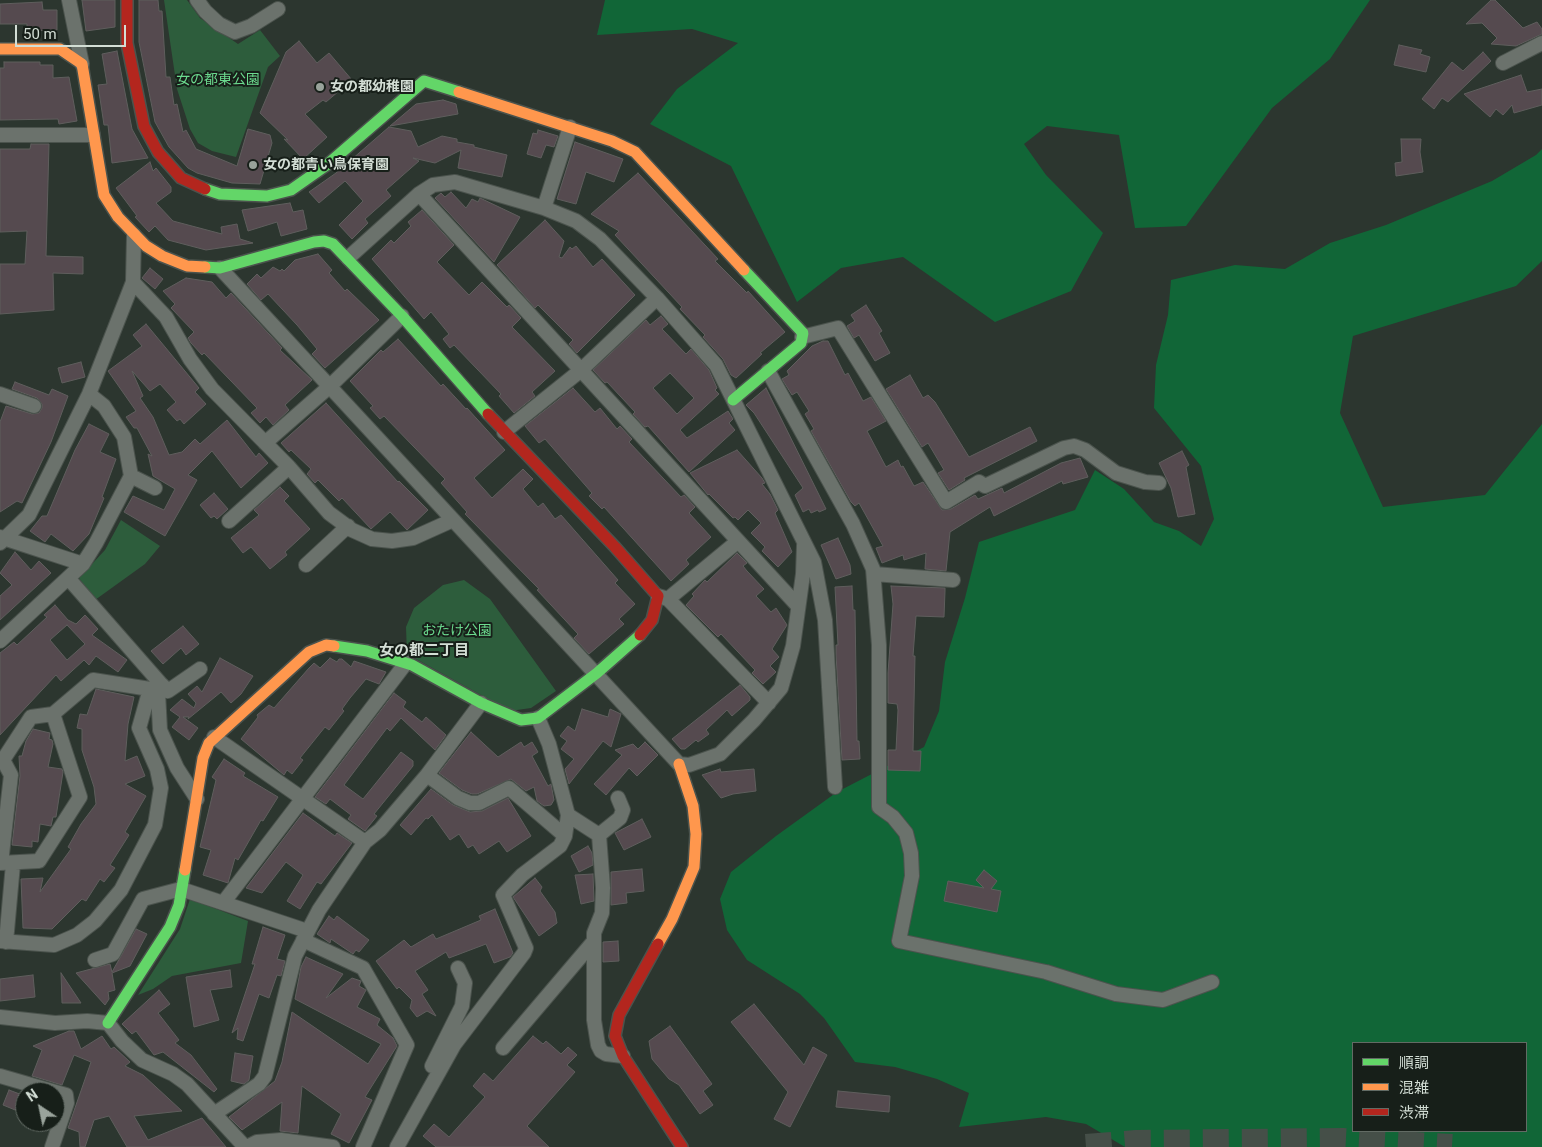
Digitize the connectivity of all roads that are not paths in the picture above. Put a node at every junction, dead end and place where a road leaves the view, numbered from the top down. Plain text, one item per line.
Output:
1 (69, 0) edge
2 (128, 0) edge
3 (197, 0) edge
4 (278, 10) dead end
5 (1542, 43) edge
6 (0, 49) edge
7 (1503, 63) dead end
8 (82, 64) junction
9 (570, 127) junction
10 (93, 134) junction
11 (0, 135) edge
12 (419, 194) junction
13 (544, 208) junction
14 (134, 235) junction
15 (348, 258) junction
16 (220, 268) junction
17 (133, 282) junction
18 (657, 298) junction
19 (402, 316) junction
20 (802, 337) junction
21 (580, 371) junction
22 (768, 371) junction
23 (329, 386) junction
24 (0, 394) edge
25 (89, 394) junction
26 (733, 400) junction
27 (34, 406) dead end
28 (504, 432) junction
29 (264, 443) junction
30 (289, 467) junction
31 (131, 476) junction
32 (1159, 483) dead end
33 (155, 488) dead end
34 (230, 520) dead end
35 (453, 520) junction
36 (348, 526) junction
37 (1, 540) edge
38 (737, 542) junction
39 (804, 545) junction
40 (83, 564) junction
41 (306, 565) dead end
42 (874, 574) junction
43 (69, 579) junction
44 (953, 580) dead end
45 (663, 597) junction
46 (798, 606) junction
47 (0, 641) edge
48 (406, 663) junction
49 (200, 669) dead end
50 (596, 673) junction
51 (156, 688) junction
52 (481, 703) junction
53 (769, 703) junction
54 (53, 714) junction
55 (538, 718) junction
56 (214, 737) junction
57 (1, 760) edge
58 (679, 764) junction
59 (427, 774) junction
60 (835, 787) dead end
61 (618, 798) dead end
62 (197, 799) junction
63 (302, 799) junction
64 (568, 816) junction
65 (599, 835) junction
66 (564, 836) junction
67 (366, 842) junction
68 (5, 863) edge
69 (181, 890) junction
70 (223, 903) junction
71 (305, 935) junction
72 (3, 942) edge
73 (594, 942) junction
74 (95, 960) dead end
75 (458, 968) dead end
76 (1212, 982) dead end
77 (0, 1017) edge
78 (108, 1023) junction
79 (503, 1048) dead end
80 (622, 1056) junction
81 (0, 1076) edge
82 (432, 1085) junction
83 (214, 1114) junction
84 (52, 1147) edge
85 (246, 1147) edge
86 (333, 1147) edge
87 (364, 1147) edge
88 (397, 1147) edge
89 (682, 1147) edge

1 - 8 street
2 - 9 street
3 - 4 street
5 - 7 street
6 - 8 street
8 - 10 street
9 - 13 street
9 - 20 street
10 - 11 street
10 - 14 street
12 - 13 street
12 - 15 street
12 - 21 street
13 - 18 street
14 - 16 street
14 - 17 street
15 - 16 street
15 - 19 street
16 - 23 street
17 - 25 street
17 - 29 street
18 - 21 street
18 - 26 street
19 - 23 street
19 - 28 street
20 - 22 street
20 - 32 street
21 - 28 street
21 - 38 street
22 - 26 street
22 - 42 street
23 - 29 street
23 - 35 street
24 - 27 street
25 - 31 street
25 - 37 street
26 - 39 street
28 - 45 street
29 - 30 street
30 - 34 street
30 - 36 street
31 - 33 street
31 - 40 street
35 - 36 street
35 - 50 street
36 - 41 street
37 - 40 street
38 - 45 street
38 - 46 street
39 - 46 street
39 - 60 street
40 - 43 street
42 - 44 street
42 - 76 street
43 - 47 street
43 - 51 street
45 - 50 street
45 - 53 street
46 - 53 street
48 - 52 street
48 - 56 street
48 - 63 street
49 - 51 street
50 - 55 street
50 - 58 street
51 - 54 street
51 - 62 street
51 - 72 street
52 - 55 street
52 - 59 street
53 - 58 street
54 - 57 street
54 - 68 street
55 - 64 street
56 - 62 street
56 - 63 street
57 - 68 street
58 - 80 street
59 - 66 street
59 - 67 street
61 - 65 street
62 - 69 street
63 - 67 street
63 - 70 street
64 - 65 street
64 - 66 street
65 - 73 street
66 - 82 street
67 - 71 street
68 - 72 street
69 - 70 street
69 - 74 street
69 - 78 street
70 - 71 street
71 - 83 street
71 - 87 street
73 - 79 street
73 - 80 street
75 - 82 street
77 - 78 street
78 - 83 street
80 - 89 street
81 - 84 street
82 - 88 street
83 - 85 street
85 - 86 street

